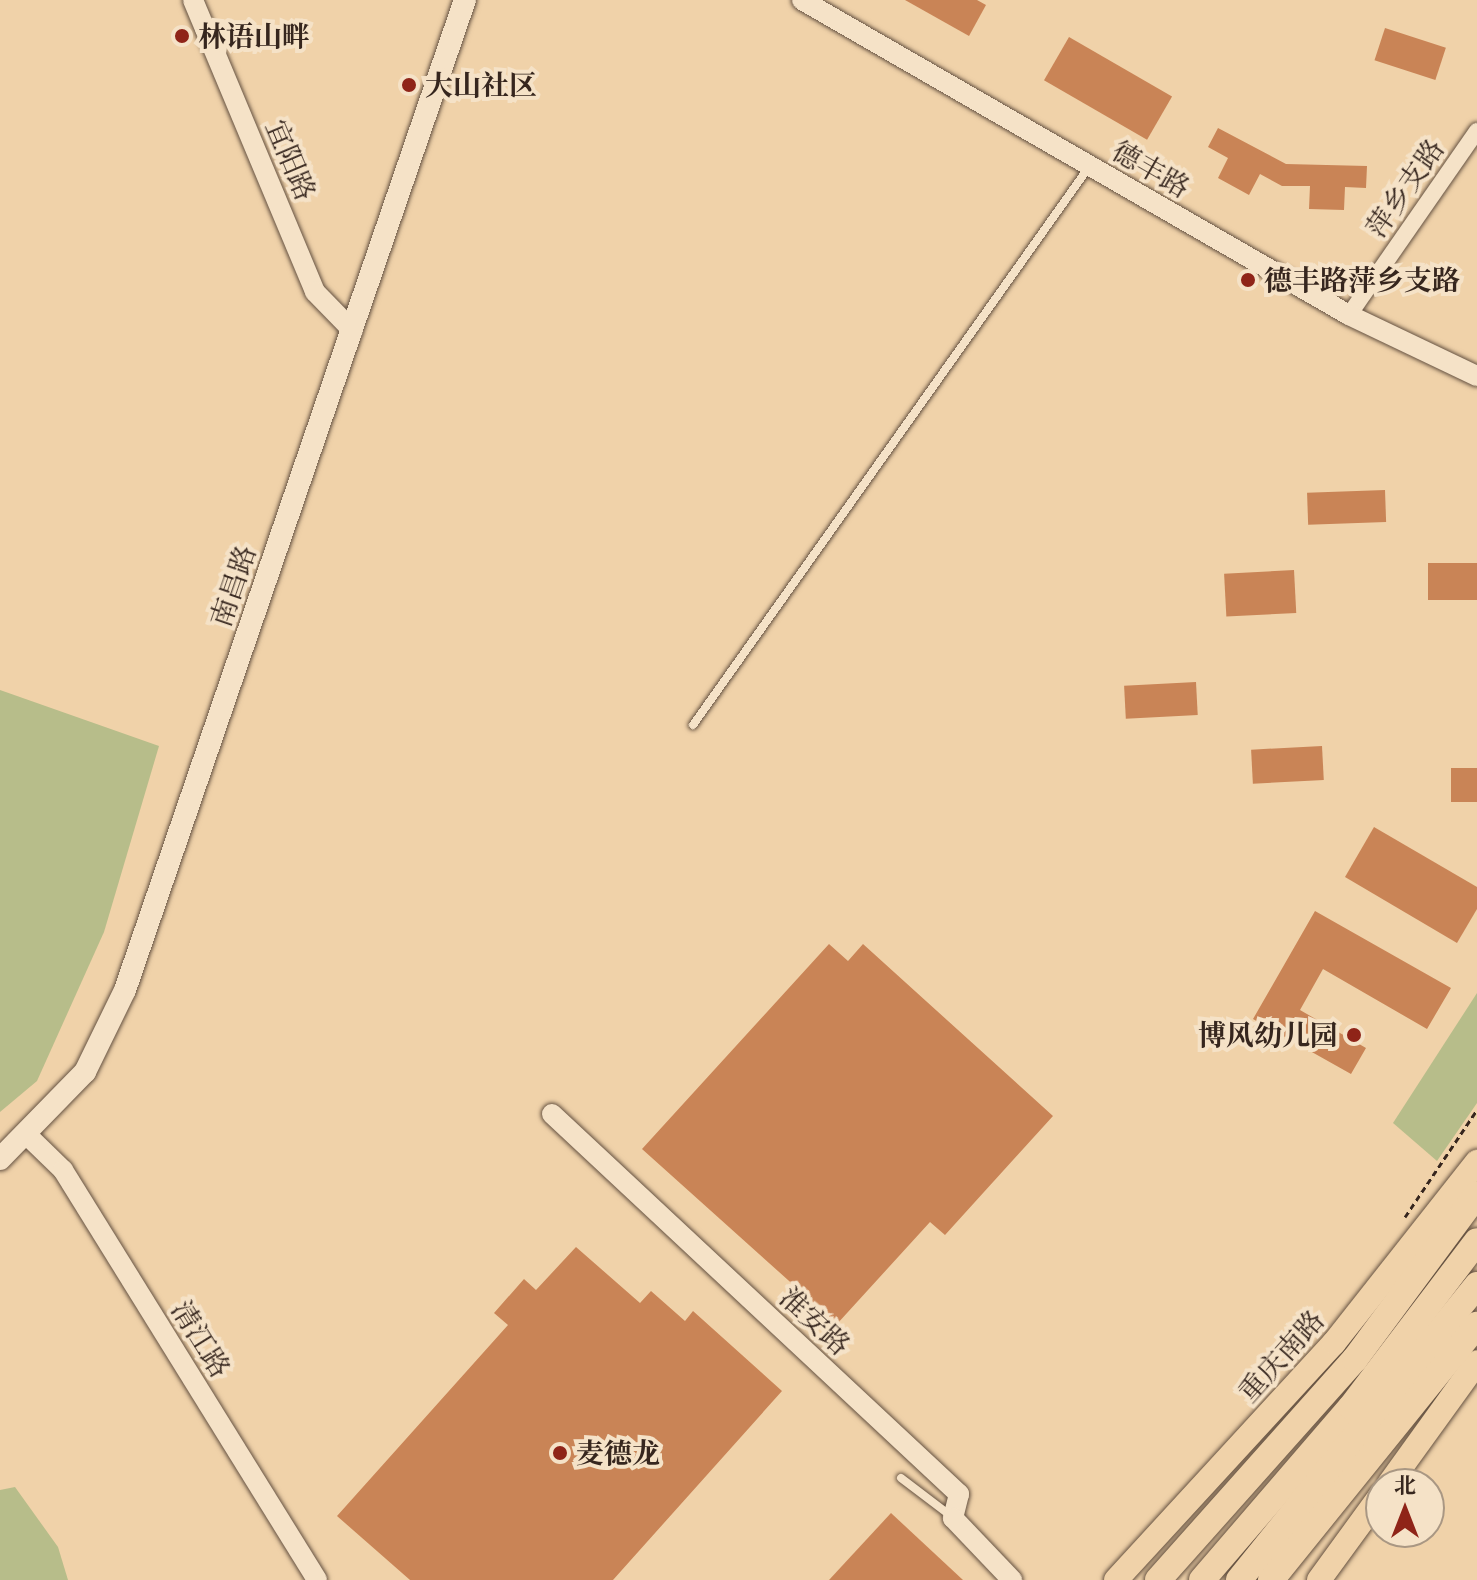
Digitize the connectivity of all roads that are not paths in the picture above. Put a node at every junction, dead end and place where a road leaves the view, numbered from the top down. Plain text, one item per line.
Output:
1 (193, 0) edge
2 (465, 0) edge
3 (802, 0) edge
4 (1477, 131) edge
5 (1090, 166) junction
6 (1349, 315) junction
7 (353, 331) junction
8 (1477, 376) edge
9 (693, 725) dead end
10 (552, 1114) dead end
11 (28, 1136) junction
12 (0, 1159) edge
13 (1477, 1162) edge
14 (1477, 1194) edge
15 (1477, 1241) edge
16 (1477, 1285) edge
17 (1477, 1325) edge
18 (1477, 1362) edge
19 (1401, 1468) edge
20 (901, 1478) dead end
21 (1365, 1517) edge
22 (953, 1518) junction
23 (1161, 1577) edge
24 (317, 1580) edge
25 (1012, 1580) edge
26 (1116, 1580) edge
27 (1202, 1580) edge
28 (1239, 1580) edge
29 (1271, 1580) edge
30 (1319, 1580) edge

1 - 7 street, 宜阳路
2 - 7 main road, 南昌路
3 - 5 street, 德丰路
4 - 6 street, 萍乡支路
5 - 6 street, 德丰路
5 - 9 lane
6 - 8 street, 德丰路
7 - 11 main road, 南昌路
10 - 22 street, 淮安路
11 - 12 main road, 南昌路
11 - 24 street, 清江路
13 - 26 main road, 重庆南路
14 - 23 highway
15 - 27 highway
16 - 28 highway
17 - 29 highway
18 - 19 main road
20 - 22 lane
21 - 30 main road
22 - 25 street

